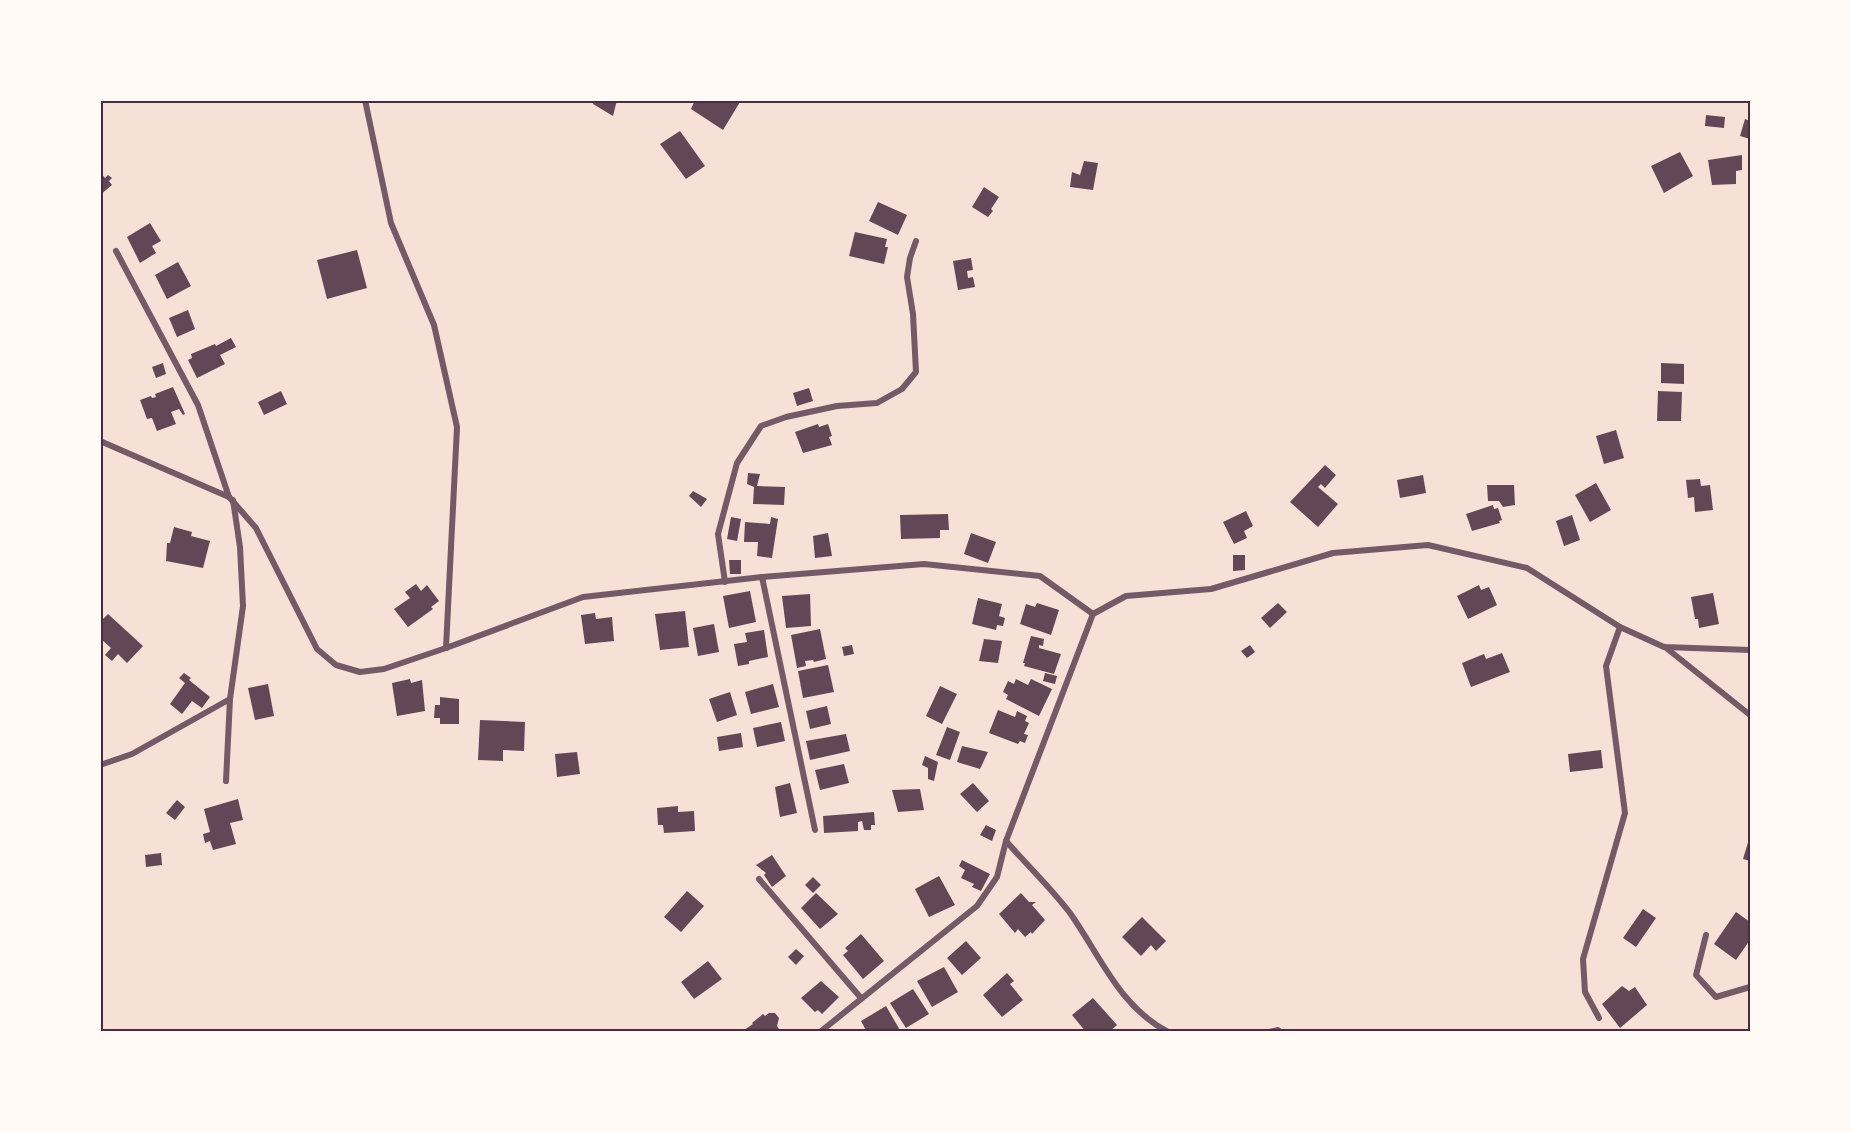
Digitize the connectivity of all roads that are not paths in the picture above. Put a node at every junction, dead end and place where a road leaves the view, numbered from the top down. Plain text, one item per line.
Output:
1 (366, 100) edge
2 (654, 100) edge
3 (660, 100) edge
4 (916, 241) dead end
5 (116, 251) dead end
6 (100, 441) edge
7 (231, 498) junction
8 (762, 577) junction
9 (726, 582) junction
10 (1093, 614) junction
11 (1620, 627) junction
12 (1664, 646) junction
13 (447, 648) junction
14 (1750, 650) edge
15 (230, 699) junction
16 (1750, 715) edge
17 (100, 765) edge
18 (226, 781) dead end
19 (815, 830) dead end
20 (1006, 841) junction
21 (759, 879) dead end
22 (1706, 935) dead end
23 (1750, 987) edge
24 (861, 998) junction
25 (1599, 1018) dead end
26 (820, 1032) edge
27 (1168, 1032) edge
28 (1269, 1032) edge
29 (1280, 1032) edge

1 - 13 street
2 - 3 street
4 - 9 street
5 - 7 street
6 - 7 street
7 - 13 street
7 - 15 street
8 - 9 street
8 - 10 street
8 - 19 street
9 - 13 street
10 - 11 street
10 - 20 street
11 - 12 street
11 - 25 street
12 - 14 street
12 - 16 street
15 - 17 street
15 - 18 street
20 - 24 street
20 - 27 street
21 - 24 street
22 - 23 street
24 - 26 street
28 - 29 street

